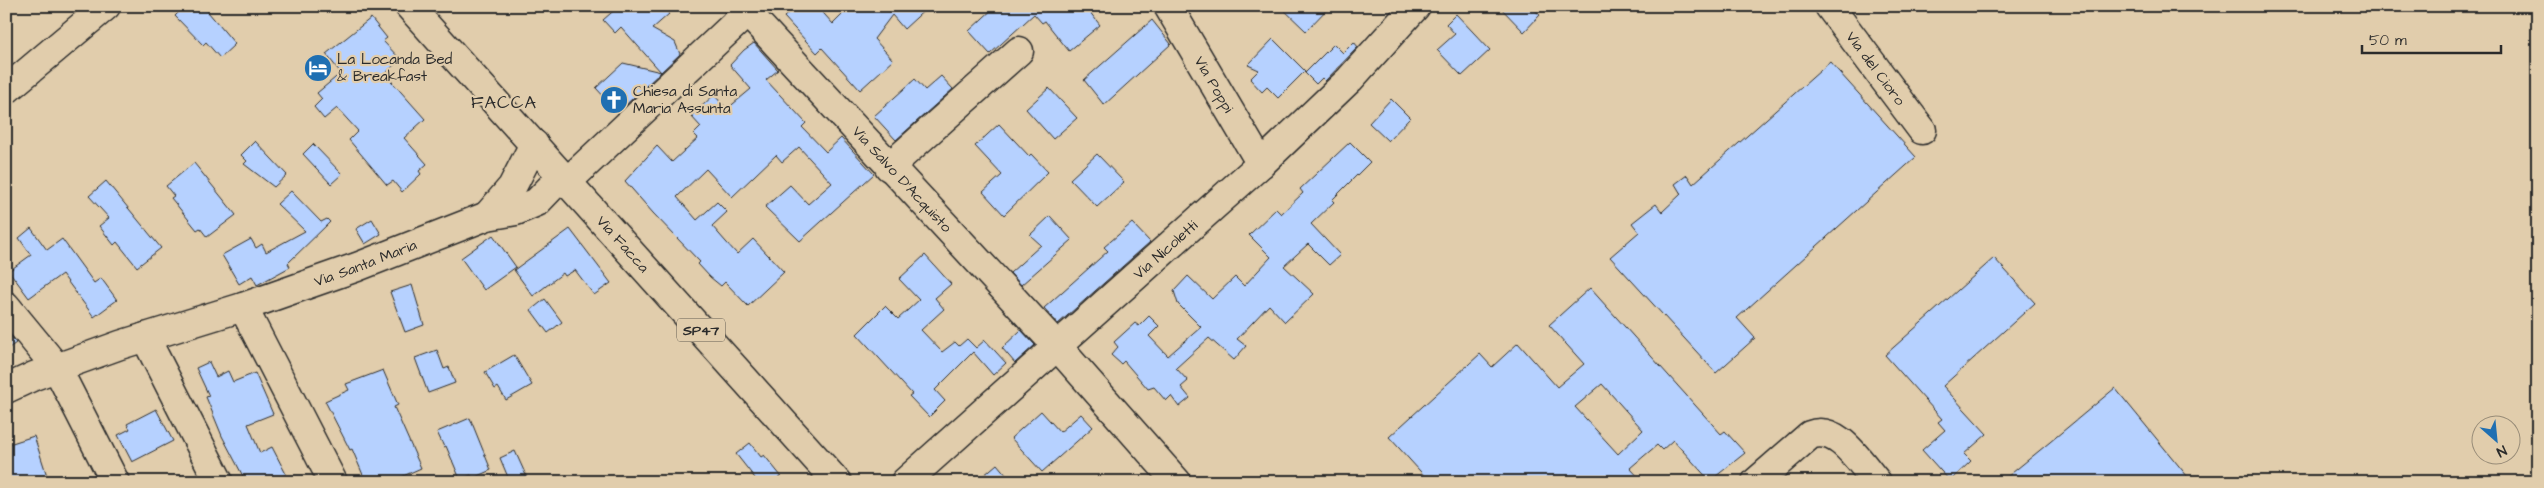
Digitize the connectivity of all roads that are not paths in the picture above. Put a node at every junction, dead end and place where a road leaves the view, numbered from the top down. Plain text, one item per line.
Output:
1 (106, 6) edge
2 (409, 6) edge
3 (1168, 6) edge
4 (1416, 6) edge
5 (1829, 6) edge
6 (751, 9) edge
7 (1019, 51) dead end
8 (6, 90) edge
9 (1922, 130) dead end
10 (534, 144) junction
11 (1261, 164) junction
12 (889, 167) junction
13 (566, 178) junction
14 (487, 216) junction
15 (6, 306) edge
16 (243, 307) junction
17 (145, 337) junction
18 (1057, 346) junction
19 (57, 368) junction
20 (6, 389) edge
21 (115, 482) edge
22 (219, 482) edge
23 (333, 482) edge
24 (837, 482) edge
25 (905, 482) edge
26 (1177, 482) edge
27 (1756, 482) edge
28 (1877, 482) edge

1 - 8 street
2 - 10 street, Via Facca / SP47
3 - 11 street, Via Poppi
4 - 11 street, Via Nicoletti
5 - 9 street, Via del Cioro
6 - 12 street, Via Salvo D'Acquisto
6 - 13 street, Via Santa Maria
7 - 12 street
10 - 13 street, Via Facca / SP47
10 - 14 street, Via Santa Maria
11 - 18 street, Via Nicoletti
12 - 18 street, Via Salvo D'Acquisto
13 - 14 street, Via Santa Maria
13 - 24 street, Via Facca / SP47
14 - 16 street, Via Santa Maria
15 - 19 street
16 - 17 street, Via Santa Maria
16 - 23 street
17 - 19 street, Via Santa Maria
17 - 22 street
18 - 25 street, Via Nicoletti
18 - 26 street, Via Salvo D'Acquisto
19 - 20 street, Via Santa Maria
19 - 21 street
27 - 28 street

